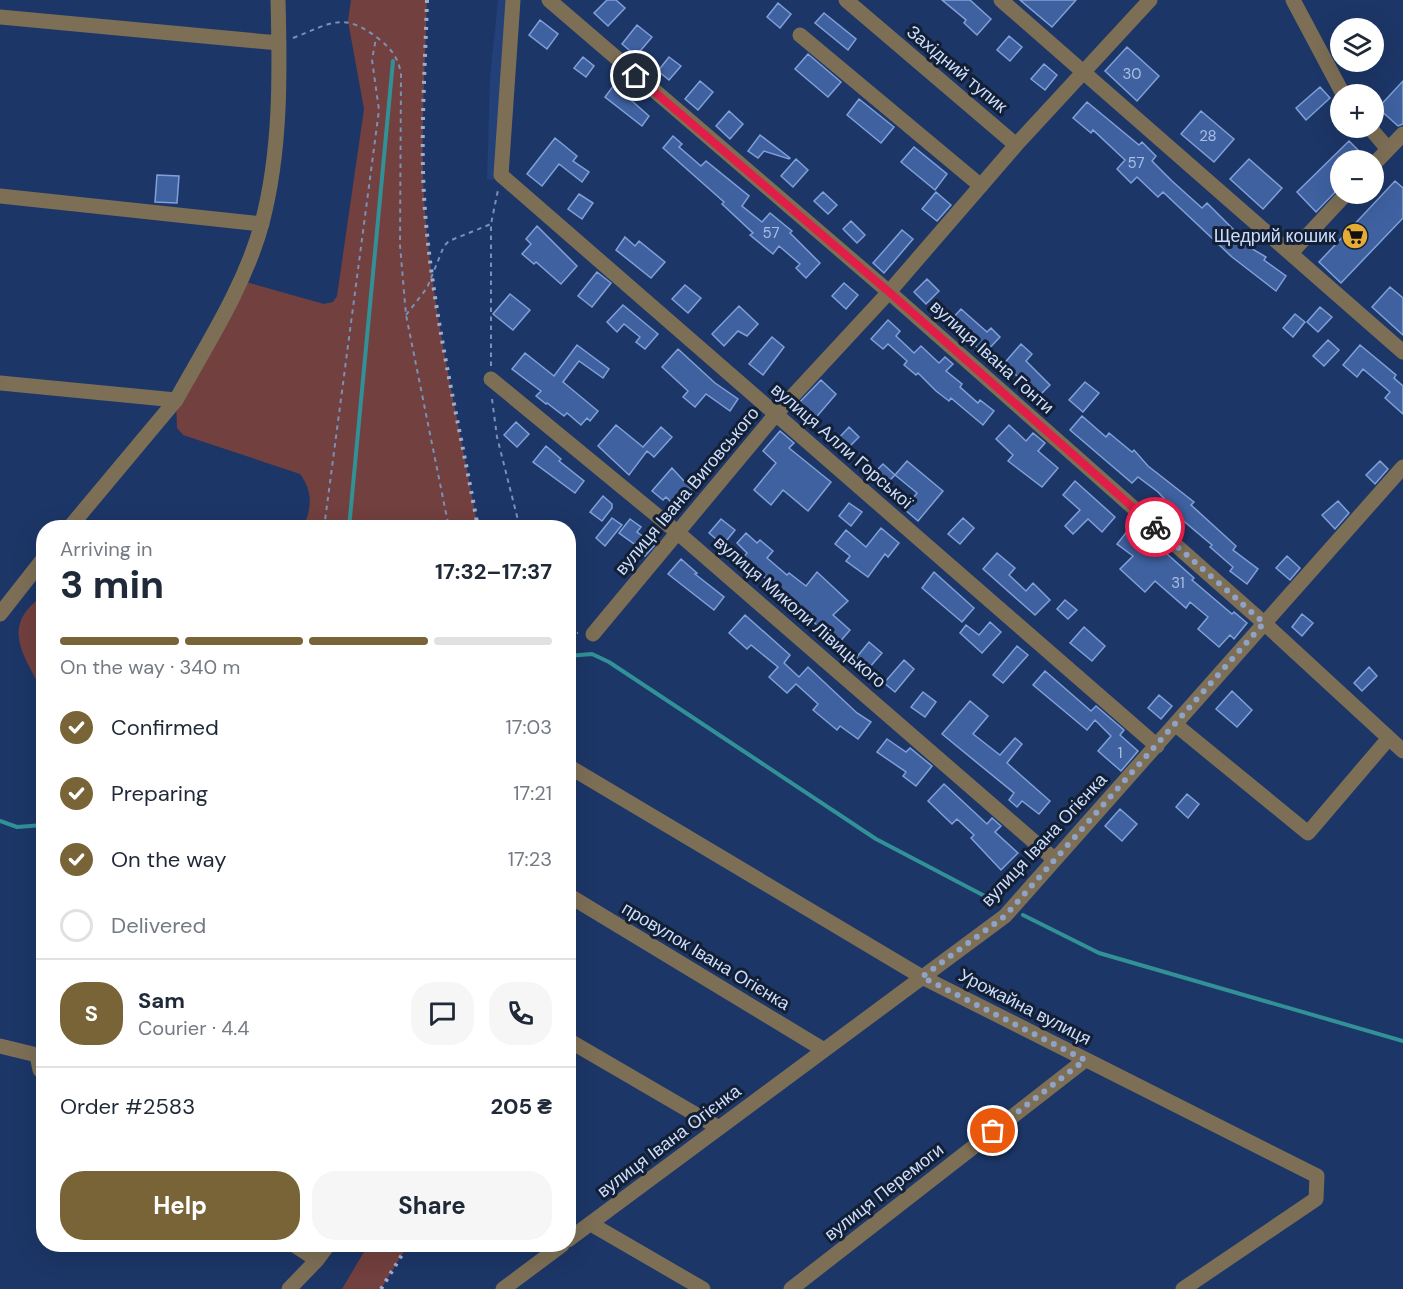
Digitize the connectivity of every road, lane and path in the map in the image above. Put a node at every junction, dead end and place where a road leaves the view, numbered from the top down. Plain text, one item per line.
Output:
1 (278, 0) edge
2 (513, 0) edge
3 (549, 0) edge
4 (846, 0) edge
5 (1001, 0) edge
6 (1150, 0) edge
7 (1293, 0) edge
8 (0, 17) edge
9 (800, 35) dead end
10 (376, 37) junction
11 (279, 43) junction
12 (1085, 73) junction
13 (1338, 84) edge
14 (1403, 134) edge
15 (1379, 138) edge
16 (1016, 145) junction
17 (1388, 149) junction
18 (1384, 153) edge
19 (501, 175) junction
20 (981, 186) junction
21 (0, 196) edge
22 (1337, 204) edge
23 (491, 224) junction
24 (262, 225) junction
25 (1291, 253) junction
26 (889, 292) junction
27 (406, 315) junction
28 (1403, 352) edge
29 (491, 379) junction
30 (0, 382) edge
31 (176, 400) junction
32 (776, 414) junction
33 (1403, 468) edge
34 (76, 520) edge
35 (325, 520) edge
36 (447, 520) edge
37 (518, 520) edge
38 (677, 532) junction
39 (36, 568) edge
40 (0, 614) edge
41 (1264, 623) junction
42 (593, 634) dead end
43 (1176, 725) junction
44 (1389, 738) junction
45 (1157, 746) junction
46 (1403, 751) edge
47 (576, 771) edge
48 (1054, 859) junction
49 (576, 900) edge
50 (922, 977) junction
51 (576, 1045) edge
52 (0, 1046) edge
53 (824, 1050) junction
54 (36, 1052) edge
55 (1085, 1060) junction
56 (719, 1128) junction
57 (591, 1224) junction
58 (576, 1234) edge
59 (305, 1252) edge
60 (323, 1252) edge
61 (552, 1252) edge
62 (317, 1260) junction
63 (700, 1288) edge
64 (289, 1289) edge
65 (502, 1289) edge
66 (791, 1289) edge
67 (1183, 1289) edge

1 - 11 street
2 - 19 street
3 - 26 street, вулиця Івана Гонти
4 - 16 street, Західний тупик
5 - 12 street
6 - 12 street, вулиця Івана Виговського
7 - 13 street
8 - 11 street
9 - 20 street
10 - 11 path
10 - 27 path
10 - 35 path
11 - 24 street
12 - 16 street, вулиця Івана Виговського
12 - 25 street
14 - 17 street
15 - 17 street
16 - 20 street, вулиця Івана Виговського
17 - 18 street
19 - 23 path
19 - 32 street, вулиця Алли Горської
20 - 26 street, вулиця Івана Виговського
21 - 24 street
22 - 25 street
23 - 27 path
23 - 29 path
24 - 31 street
25 - 28 street
26 - 32 street, вулиця Івана Виговського
26 - 41 street, вулиця Івана Гонти
27 - 36 path
29 - 37 path
29 - 38 street, вулиця Миколи Лівицького
30 - 31 street
31 - 34 street
32 - 38 street, вулиця Івана Виговського
32 - 45 street, вулиця Алли Горської
33 - 41 street, вулиця Івана Огієнка
38 - 42 street, вулиця Івана Виговського
38 - 48 street, вулиця Миколи Лівицького
39 - 40 street
41 - 43 street, вулиця Івана Огієнка
41 - 44 street, вулиця Івана Гонти
43 - 44 street
43 - 45 street, вулиця Івана Огієнка
44 - 46 street, вулиця Івана Гонти
45 - 48 street, вулиця Івана Огієнка
47 - 50 street, Урожайна вулиця
48 - 50 street, вулиця Івана Огієнка
49 - 53 street, провулок Івана Огієнка
50 - 53 street, вулиця Івана Огієнка
50 - 55 street, Урожайна вулиця
51 - 56 street
52 - 54 street
53 - 56 street, вулиця Івана Огієнка
55 - 66 street, вулиця Перемоги
55 - 67 street, Урожайна вулиця
56 - 57 street, вулиця Івана Огієнка
57 - 58 street, вулиця Івана Огієнка
57 - 63 street
59 - 62 street
60 - 62 street
61 - 65 street
62 - 64 street

